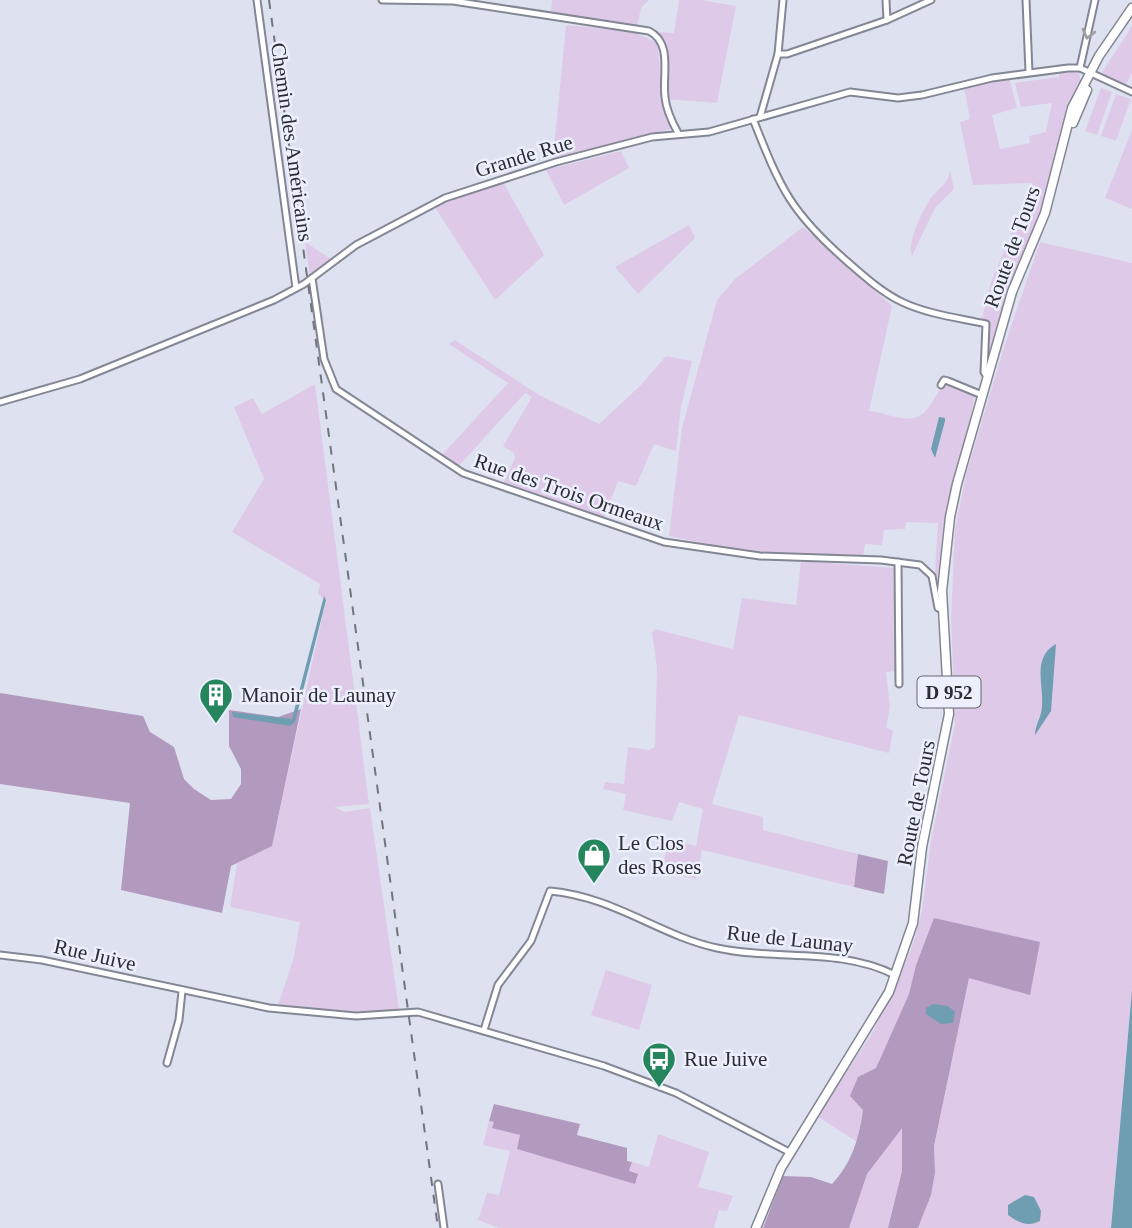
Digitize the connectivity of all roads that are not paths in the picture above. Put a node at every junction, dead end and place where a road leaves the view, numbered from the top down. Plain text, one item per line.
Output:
1 (257, 0) edge
2 (382, 0) edge
3 (783, 0) edge
4 (886, 0) edge
5 (931, 0) edge
6 (1026, 0) edge
7 (1096, 0) edge
8 (1132, 10) edge
9 (887, 20) junction
10 (778, 54) junction
11 (1080, 68) junction
12 (1029, 72) junction
13 (1092, 74) junction
14 (1132, 92) edge
15 (756, 118) junction
16 (678, 133) junction
17 (313, 278) junction
18 (296, 288) junction
19 (987, 377) junction
20 (941, 385) dead end
21 (982, 395) junction
22 (0, 402) edge
23 (898, 562) junction
24 (943, 609) junction
25 (899, 684) dead end
26 (0, 955) edge
27 (896, 975) junction
28 (182, 991) junction
29 (484, 1030) junction
30 (167, 1063) dead end
31 (790, 1153) junction
32 (438, 1184) dead end
33 (444, 1228) edge
34 (756, 1228) edge

1 - 18 street, Chemin des Américains
2 - 16 street
3 - 10 street
4 - 9 street
5 - 9 street
6 - 12 street
7 -> 11 street
8 - 13 main road, Route de Tours / D 952
9 - 10 street
10 - 15 street
11 - 12 street, Grande Rue
11 - 13 street
12 - 15 street, Grande Rue
13 - 14 street
13 - 19 main road, Route de Tours / D 952
15 - 16 street, Grande Rue
15 - 19 street
16 - 17 street, Grande Rue
17 - 18 street, Grande Rue
17 - 23 street, Rue des Trois Ormeaux
18 - 22 street, Grande Rue
19 - 21 main road, Route de Tours / D 952
20 - 21 street
21 - 24 main road, Route de Tours / D 952
23 - 24 street, Rue des Trois Ormeaux
23 - 25 street
24 - 27 main road, Route de Tours / D 952
26 - 28 street, Rue Juive
27 - 29 street, Rue de Launay
27 - 31 main road, Route de Tours / D 952
28 - 29 street, Rue Juive
28 - 30 street
29 - 31 street, Rue Juive
31 - 34 main road, Route de Tours / D 952
32 - 33 street

